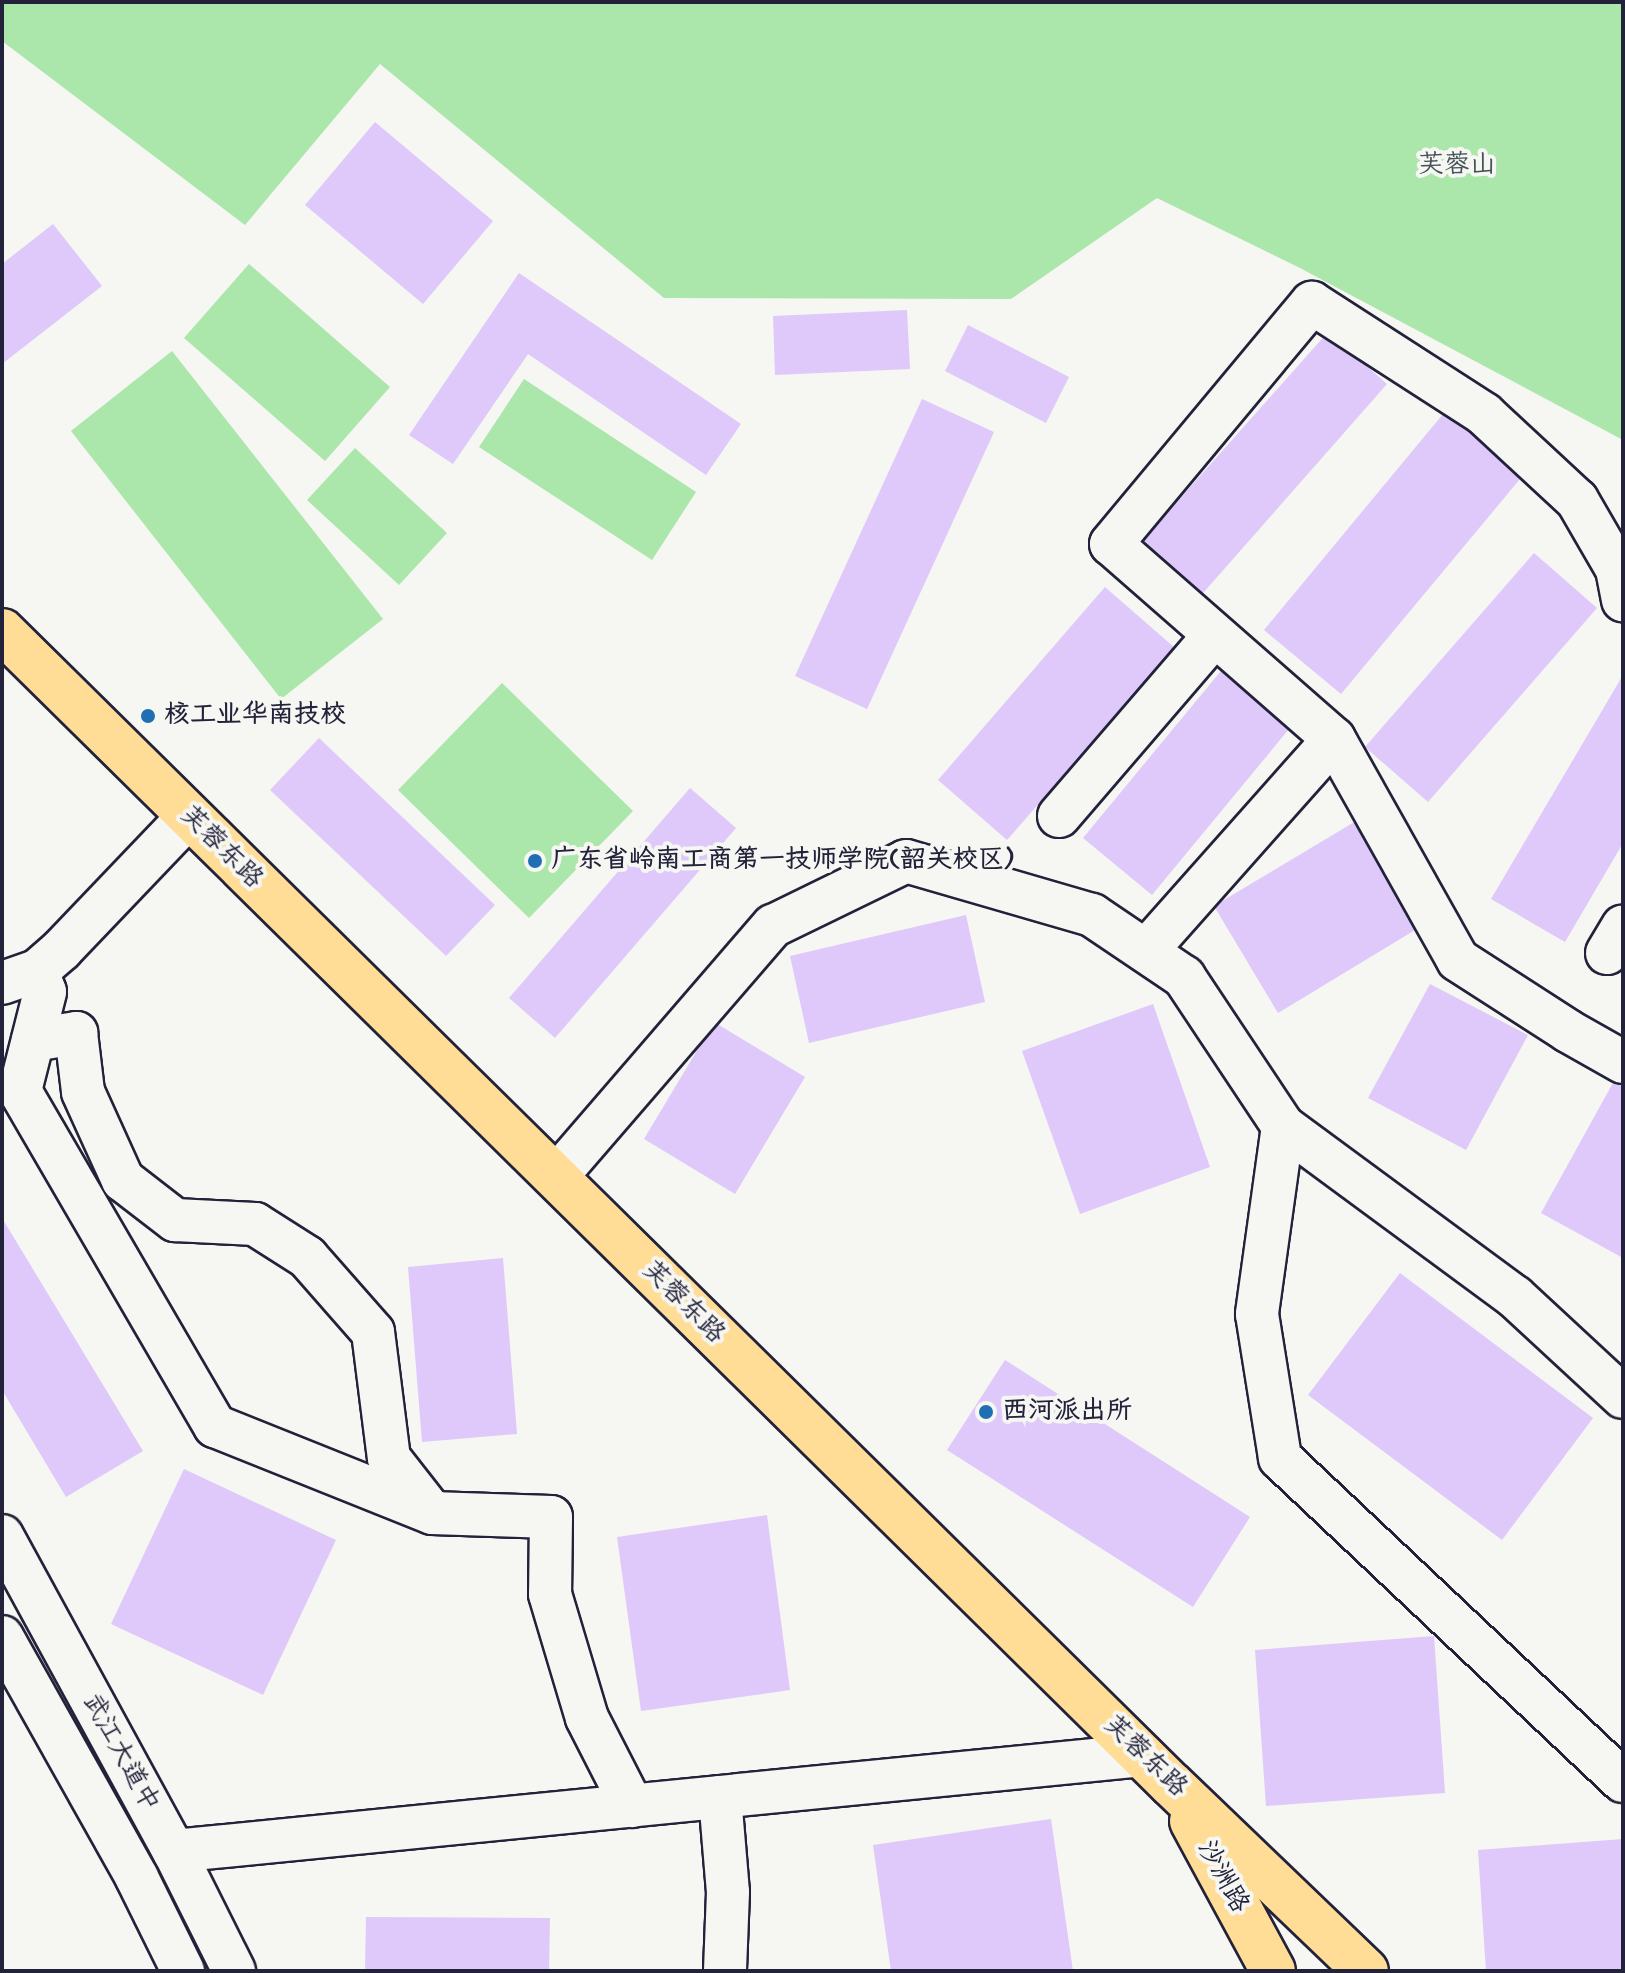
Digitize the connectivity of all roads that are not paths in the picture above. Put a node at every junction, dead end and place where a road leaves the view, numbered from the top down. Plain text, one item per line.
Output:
1 (1623, 600) edge
2 (2, 631) edge
3 (1213, 637) junction
4 (1334, 739) junction
5 (189, 816) junction
6 (1059, 816) dead end
7 (1146, 951) junction
8 (19, 977) edge
9 (33, 1040) junction
10 (1623, 1062) edge
11 (1283, 1126) junction
12 (556, 1177) junction
13 (1623, 1397) edge
14 (432, 1513) junction
15 (2, 1536) edge
16 (2, 1637) edge
17 (1157, 1770) junction
18 (1623, 1781) edge
19 (720, 1797) junction
20 (632, 1806) junction
21 (174, 1851) junction
22 (183, 1971) edge
23 (234, 1971) edge
24 (725, 1971) edge
25 (1273, 1971) edge
26 (1366, 1971) edge

1 - 3 street
2 - 5 main road, 芙蓉东路
3 - 4 street
3 - 6 street
4 - 7 street
4 - 10 street
5 - 8 street
5 - 12 main road, 芙蓉东路
7 - 11 street
7 - 12 street
8 - 9 street
9 - 14 street
9 - 14 street
11 - 13 street
11 - 18 street
12 - 17 main road, 芙蓉东路
14 - 20 street
15 - 21 street, 武江大道中
16 - 22 street, 武江大道中
17 - 19 street
17 - 25 main road, 沙洲路
17 - 26 main road, 芙蓉东路
19 - 20 street
19 - 24 street
20 - 21 street
21 - 23 street, 武江大道中

